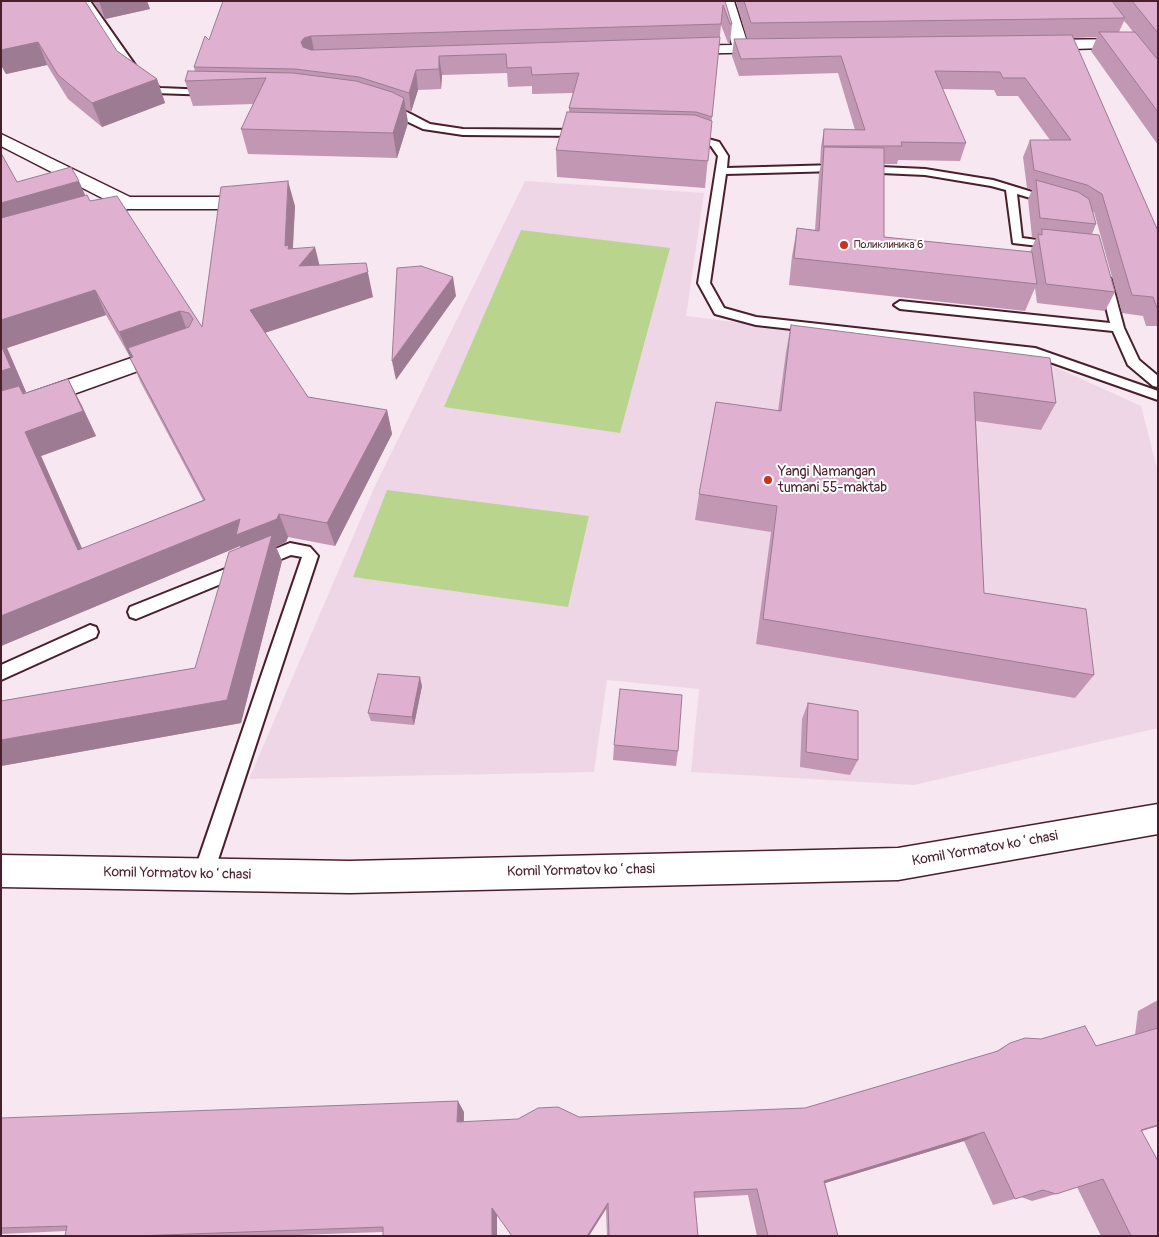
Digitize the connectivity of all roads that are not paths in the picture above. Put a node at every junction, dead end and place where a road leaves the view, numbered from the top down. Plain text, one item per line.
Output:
1 (85, 1) edge
2 (727, 1) edge
3 (1122, 30) edge
4 (1133, 44) junction
5 (1025, 46) edge
6 (780, 48) edge
7 (741, 49) junction
8 (672, 51) edge
9 (1143, 57) edge
10 (220, 93) edge
11 (378, 106) edge
12 (593, 133) edge
13 (677, 136) edge
14 (1, 140) edge
15 (721, 171) junction
16 (1011, 189) junction
17 (127, 203) junction
18 (223, 203) edge
19 (1065, 204) edge
20 (72, 219) edge
21 (1017, 241) junction
22 (1071, 246) edge
23 (1018, 257) edge
24 (1102, 267) edge
25 (900, 305) dead end
26 (1118, 328) junction
27 (190, 345) edge
28 (1158, 383) edge
29 (1158, 396) edge
30 (1, 412) edge
31 (136, 612) dead end
32 (90, 632) dead end
33 (1, 673) edge
34 (1158, 819) edge
35 (1, 871) edge
36 (202, 875) junction

1 - 10 lane
2 - 7 street
3 - 4 street
4 - 5 street
4 - 9 street
6 - 7 street
7 - 8 street
11 - 12 lane
13 - 15 lane
14 - 17 street
15 - 16 lane
15 - 29 lane
16 - 19 lane
16 - 21 lane
17 - 18 street
17 - 20 street
21 - 22 lane
21 - 23 lane
24 - 26 lane
25 - 26 lane
26 - 28 lane
27 - 30 street
31 - 36 lane
32 - 33 lane
34 - 36 street, Komil Yormatov koʻchasi
35 - 36 street, Komil Yormatov koʻchasi

